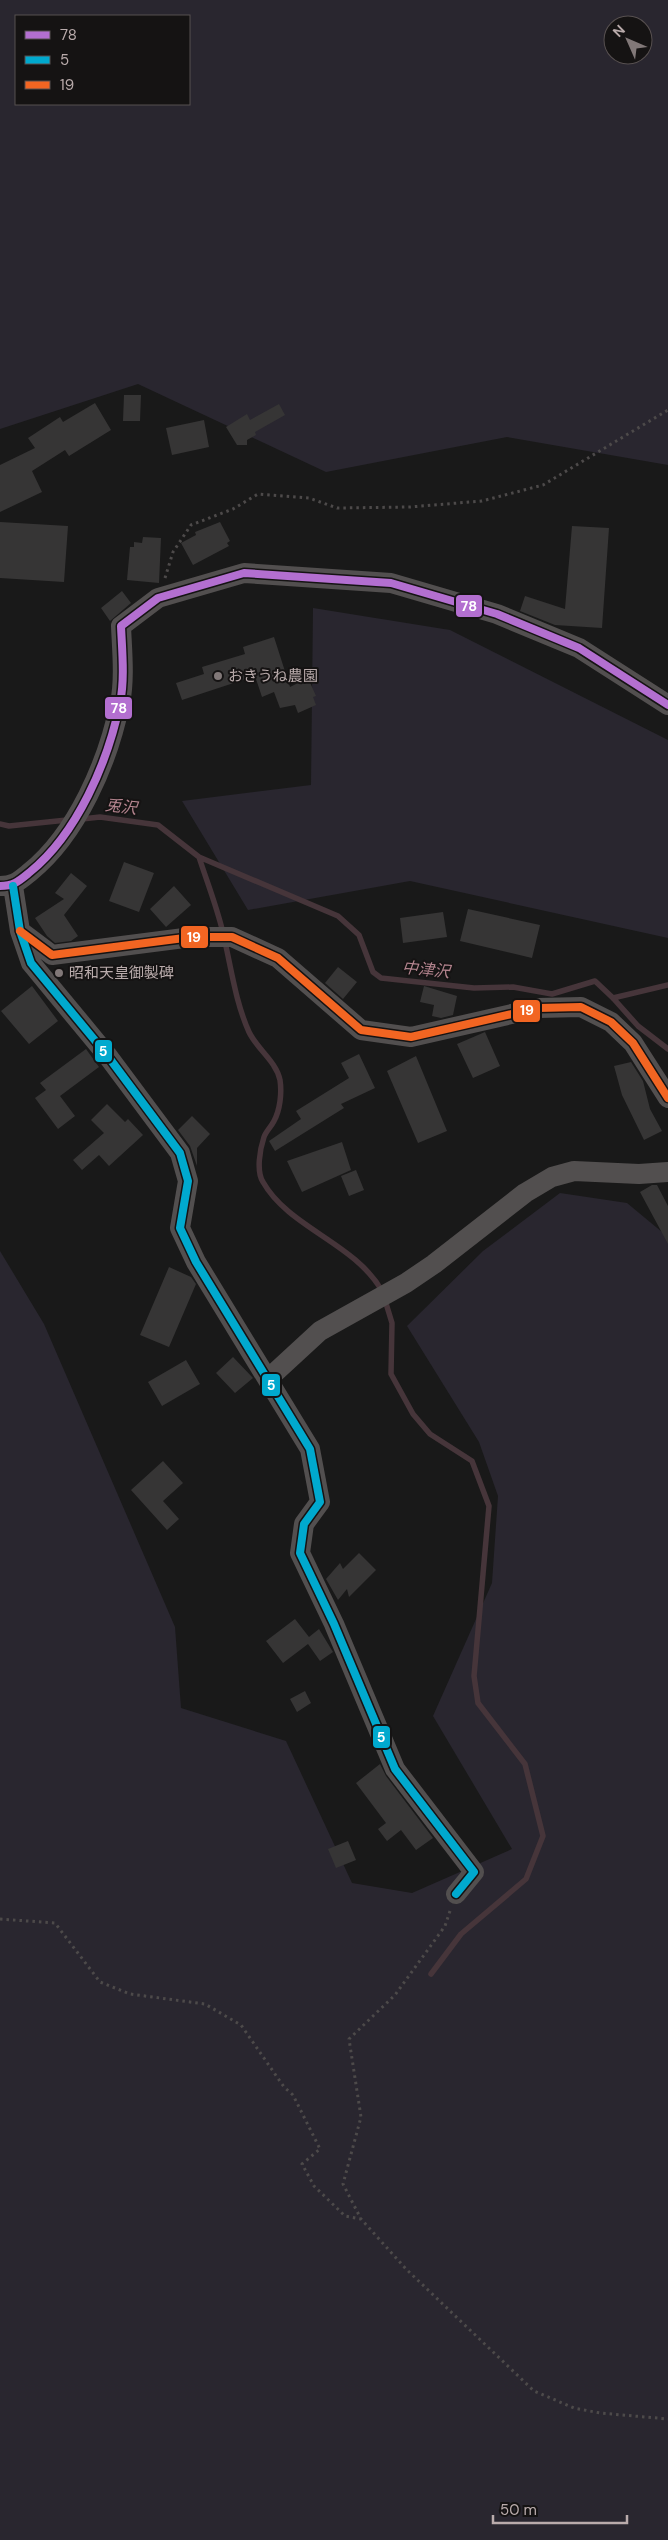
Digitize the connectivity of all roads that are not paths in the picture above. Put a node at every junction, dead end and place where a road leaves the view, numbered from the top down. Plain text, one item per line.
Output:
1 (668, 705) edge
2 (6, 886) edge
3 (20, 931) junction
4 (668, 1098) edge
5 (668, 1172) edge
6 (269, 1378) junction
7 (456, 1894) road end

1 - 2 street
2 - 3 street
3 - 4 street
3 - 6 street
5 - 6 street
6 - 7 street

